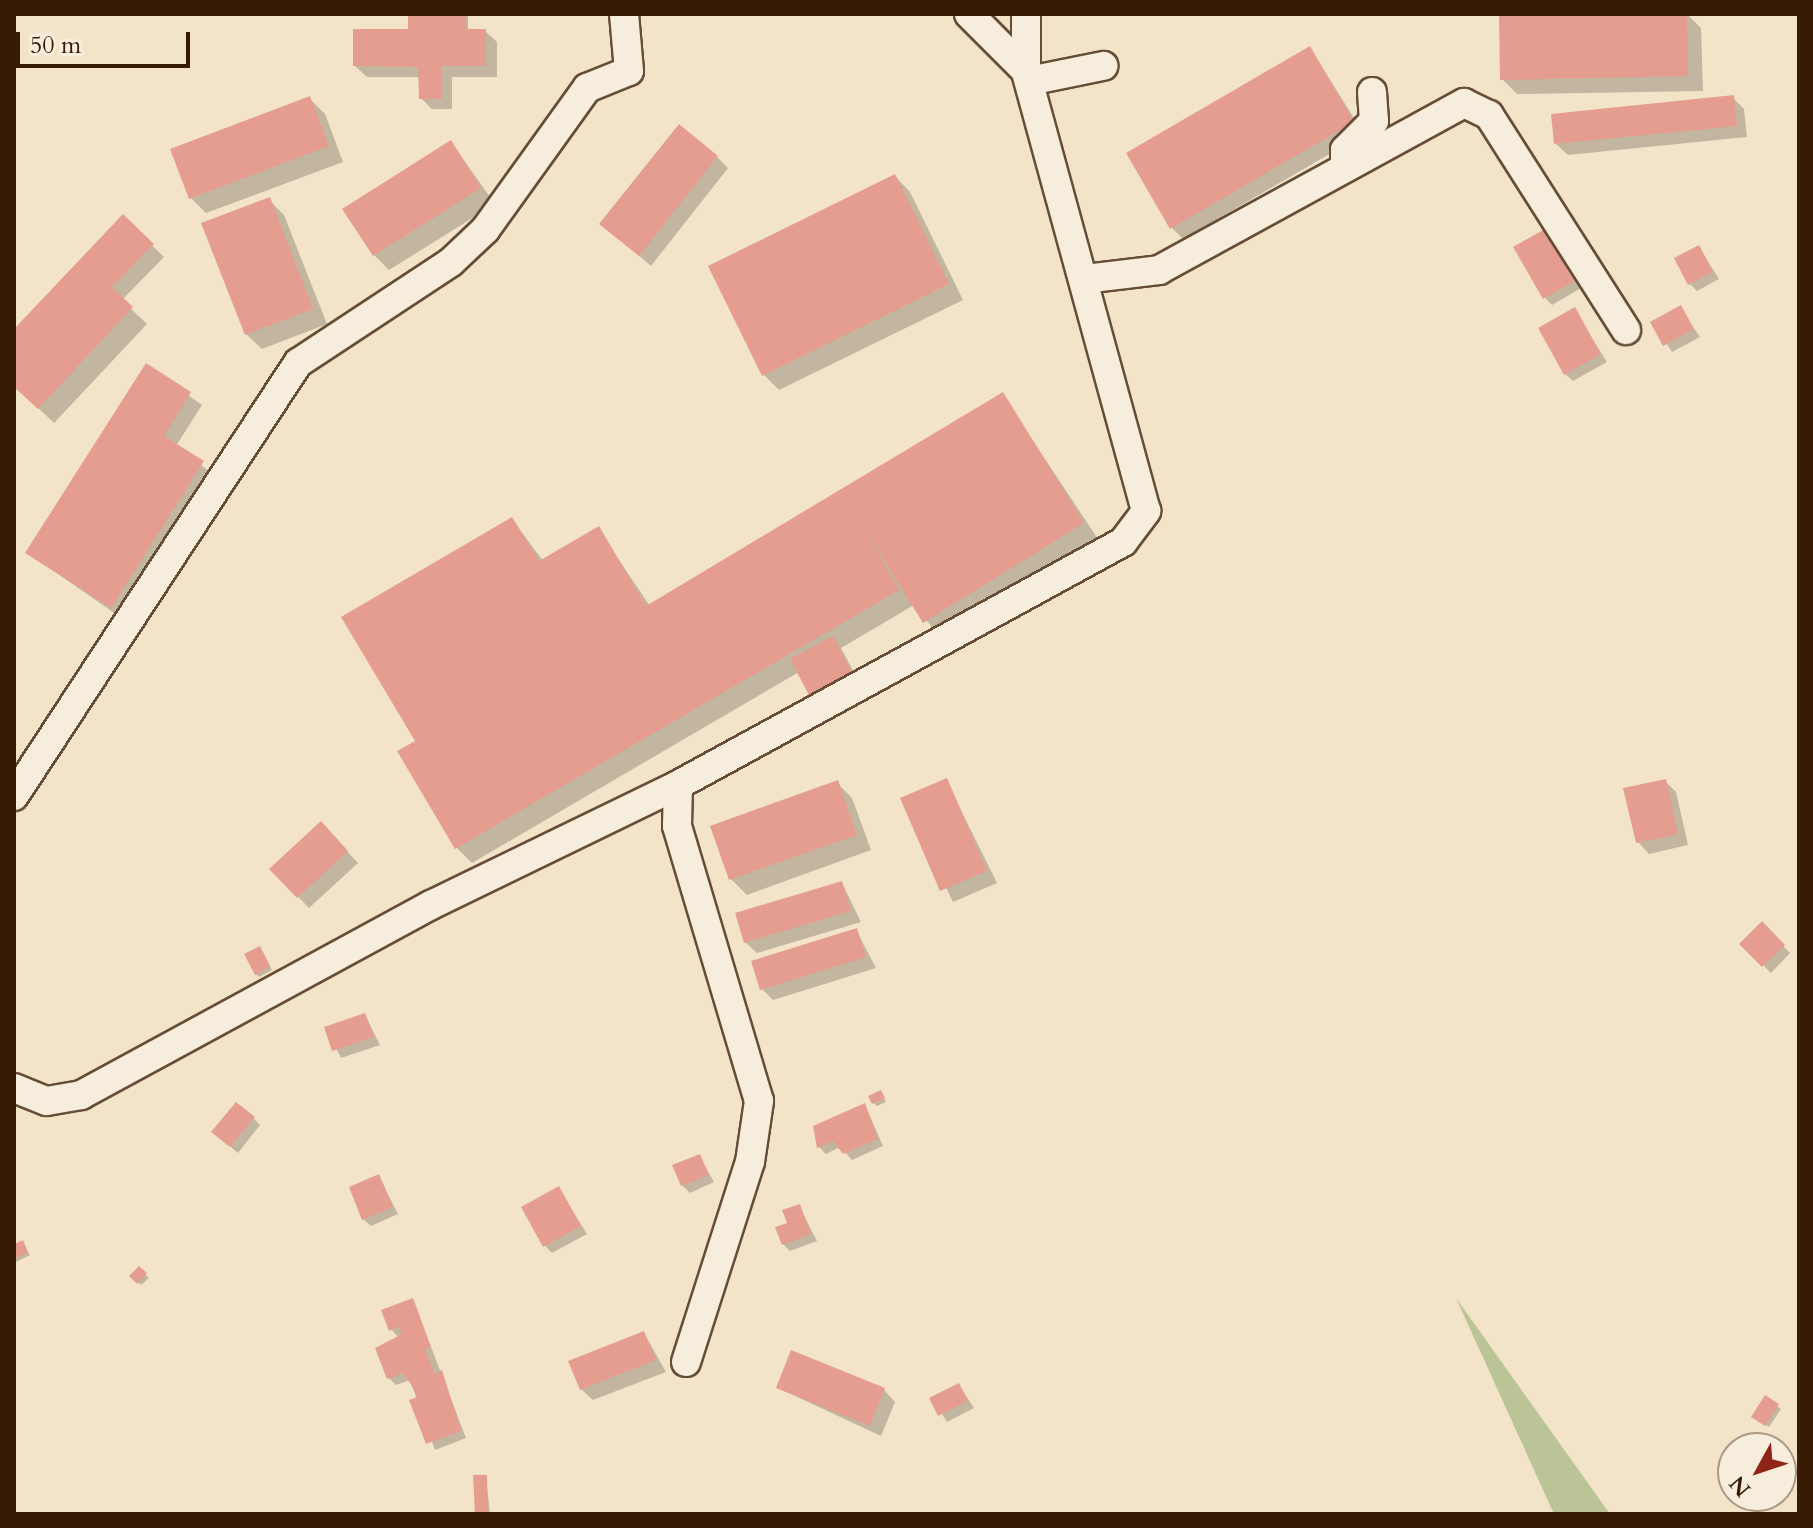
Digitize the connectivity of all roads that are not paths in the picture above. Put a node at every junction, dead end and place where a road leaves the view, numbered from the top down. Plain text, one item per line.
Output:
1 (624, 14) edge
2 (969, 14) edge
3 (1026, 14) edge
4 (1103, 66) dead end
5 (1028, 76) junction
6 (1372, 92) dead end
7 (1347, 165) junction
8 (1085, 279) junction
9 (1626, 330) dead end
10 (678, 785) junction
11 (14, 796) edge
12 (14, 1088) edge
13 (686, 1362) dead end

1 - 11 street
2 - 5 street
3 - 5 street
4 - 5 street
5 - 8 street
6 - 7 street
7 - 8 street
7 - 9 street
8 - 10 street
10 - 12 street
10 - 13 street

